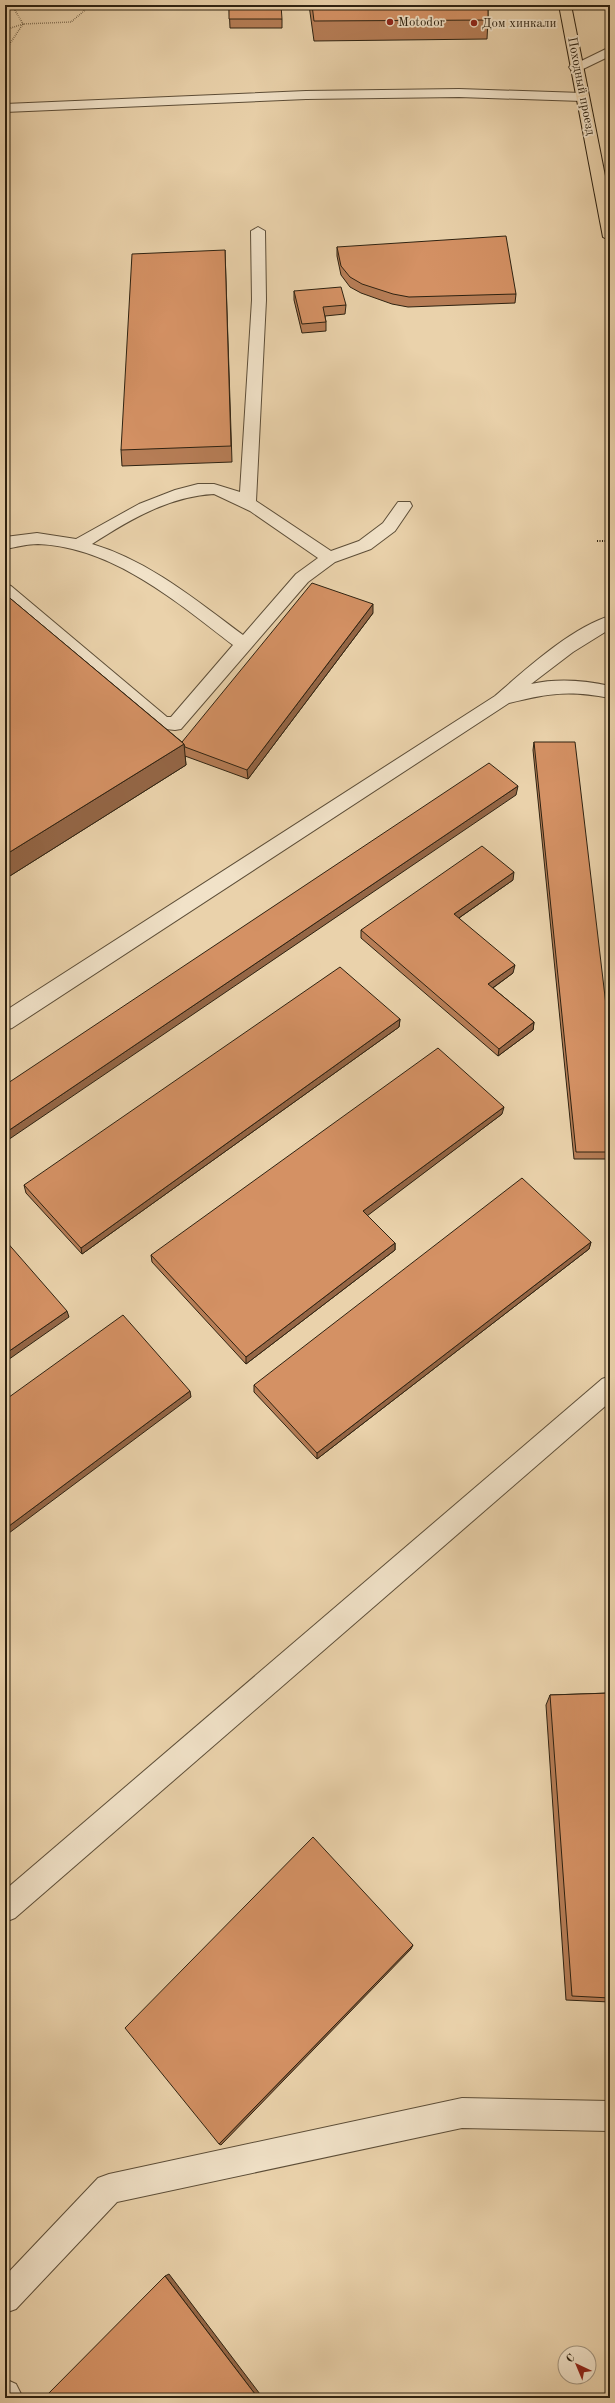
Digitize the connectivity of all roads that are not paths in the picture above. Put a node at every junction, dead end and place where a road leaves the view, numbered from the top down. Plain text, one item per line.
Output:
1 (565, 5) edge
2 (610, 52) edge
3 (576, 67) junction
4 (582, 97) junction
5 (5, 108) edge
6 (258, 231) dead end
7 (610, 237) edge
8 (248, 503) junction
9 (404, 506) dead end
10 (5, 543) edge
11 (80, 544) junction
12 (329, 558) junction
13 (5, 590) edge
14 (610, 622) edge
15 (245, 645) junction
16 (610, 692) edge
17 (501, 700) junction
18 (5, 1022) edge
19 (610, 1387) edge
20 (5, 1908) edge
21 (610, 2116) edge
22 (5, 2298) edge
23 (5, 2395) edge
24 (7, 2398) edge

1 - 3 main road, Походный проезд
2 - 3 street
3 - 4 main road, Походный проезд
4 - 5 street
4 - 7 main road, Походный проезд
6 - 8 street
8 - 11 street
8 - 12 street
9 - 12 street
10 - 11 street
11 - 15 street
12 - 15 street
13 - 15 street
14 - 17 street
16 - 17 street
17 - 18 street
19 - 20 street
21 - 22 street
23 - 24 street

